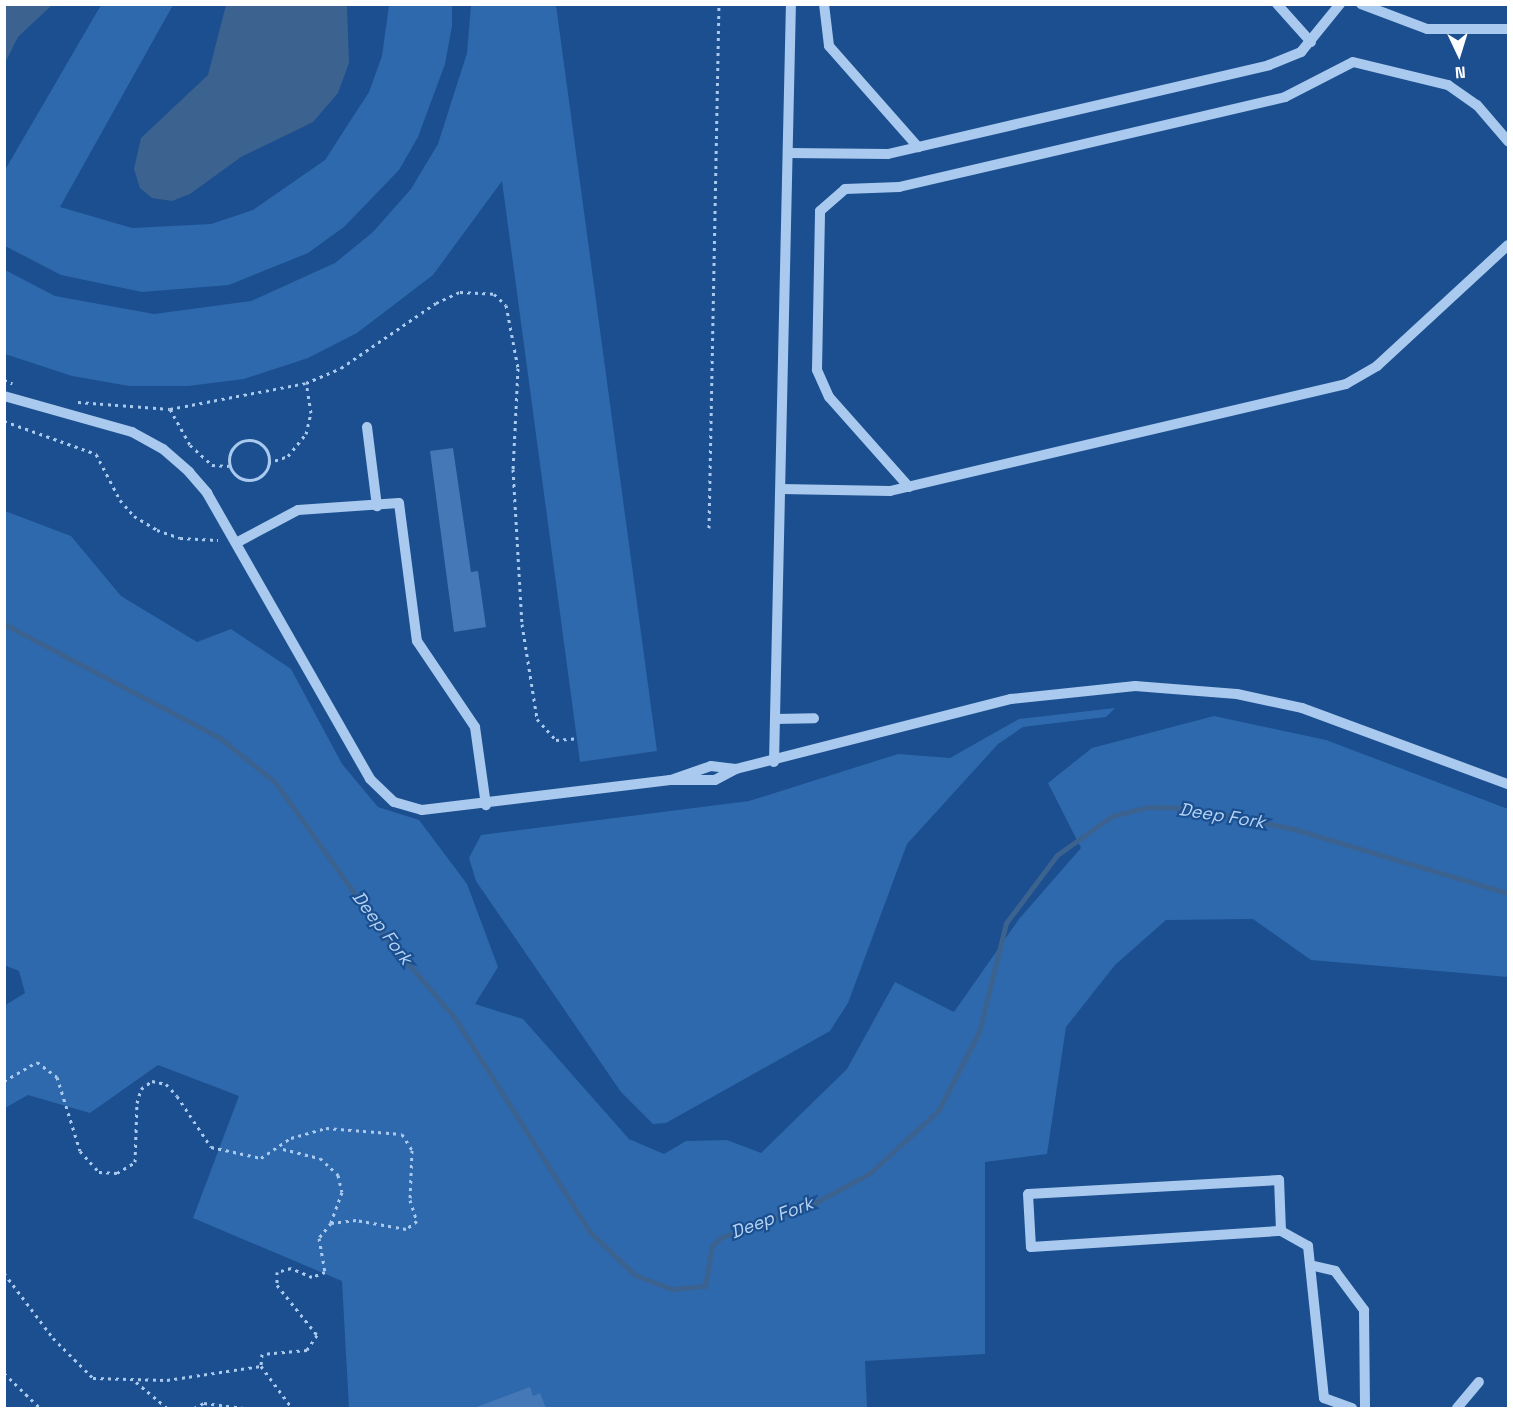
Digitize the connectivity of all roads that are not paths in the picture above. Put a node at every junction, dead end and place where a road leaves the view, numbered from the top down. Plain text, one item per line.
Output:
1 (791, 4) edge
2 (824, 4) edge
3 (1277, 4) edge
4 (1340, 4) edge
5 (1361, 4) edge
6 (1509, 29) edge
7 (1311, 42) junction
8 (1509, 141) edge
9 (918, 147) junction
10 (788, 153) junction
11 (1509, 245) edge
12 (4, 396) edge
13 (367, 427) dead end
14 (909, 487) junction
15 (781, 489) junction
16 (377, 506) junction
17 (233, 539) junction
18 (814, 718) dead end
19 (775, 719) junction
20 (774, 762) junction
21 (1509, 784) edge
22 (486, 805) junction
23 (1281, 1231) junction
24 (1310, 1265) junction
25 (1479, 1382) dead end
26 (1324, 1403) edge
27 (1352, 1408) edge
28 (1365, 1408) edge
29 (1457, 1408) edge

1 - 10 street
2 - 9 street
3 - 7 street
4 - 7 street
5 - 6 street
7 - 9 street
8 - 14 street
9 - 10 street
10 - 15 street
11 - 14 street
12 - 17 street
13 - 16 street
14 - 15 street
15 - 19 street
16 - 17 street
16 - 22 street
17 - 22 street
18 - 19 street
19 - 20 street
20 - 21 street
20 - 22 street
23 - 23 street
23 - 24 street
24 - 26 street
24 - 28 street
25 - 29 street
26 - 27 street

